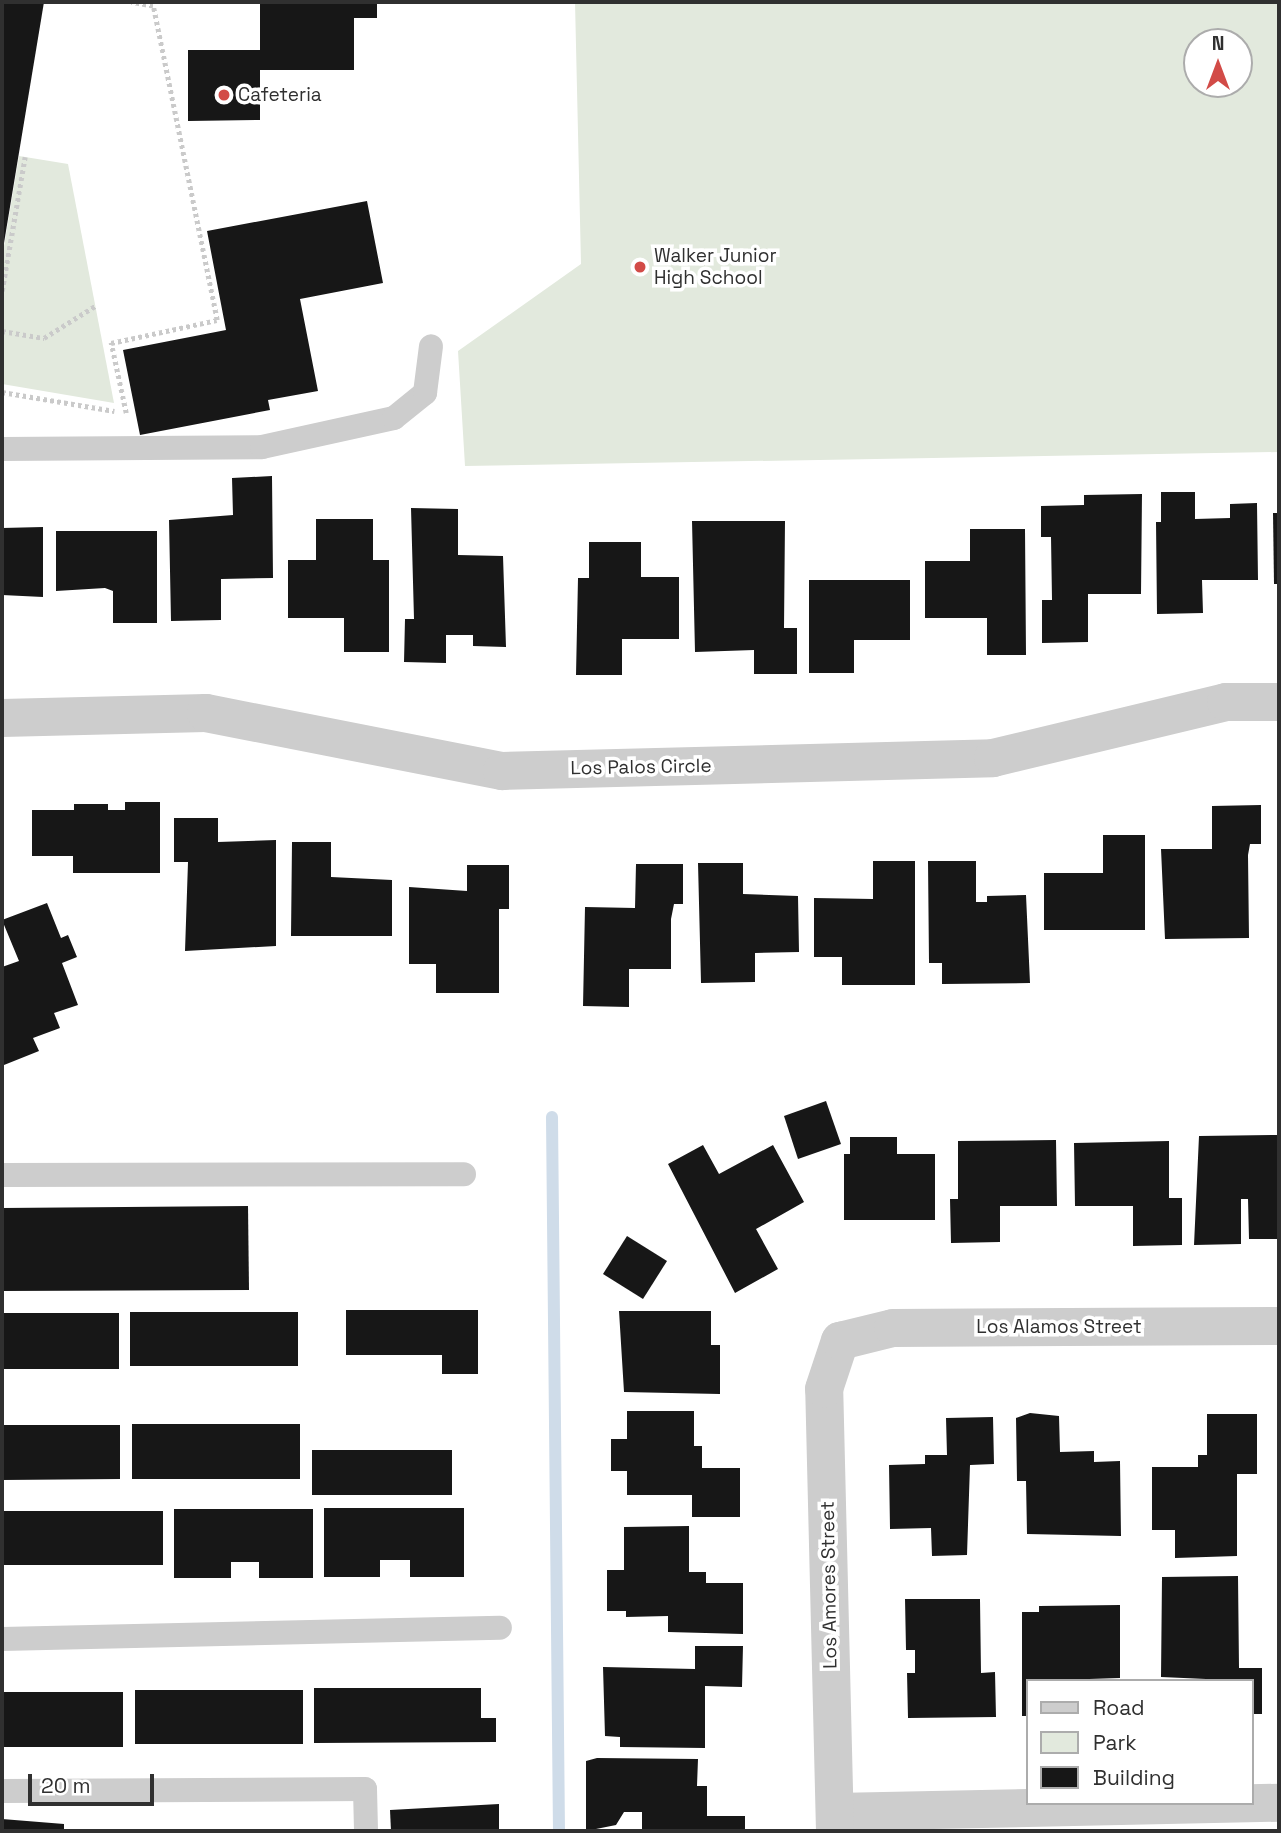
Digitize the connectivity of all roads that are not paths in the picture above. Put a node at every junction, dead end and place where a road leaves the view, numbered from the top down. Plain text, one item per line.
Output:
1 (431, 346) dead end
2 (2, 449) edge
3 (1279, 702) edge
4 (2, 718) edge
5 (464, 1174) dead end
6 (2, 1175) edge
7 (1279, 1326) edge
8 (840, 1341) joint
9 (500, 1628) dead end
10 (2, 1639) edge
11 (2, 1790) edge
12 (1279, 1803) edge
13 (1253, 1804) edge
14 (1232, 1805) edge
15 (835, 1822) edge
16 (366, 1831) edge

1 - 2 lane
3 - 4 street, Los Palos Circle
5 - 6 lane
7 - 8 street, Los Alamos Street
8 - 15 street, Los Amores Street
9 - 10 lane
11 - 16 lane
12 - 13 street
14 - 15 street

